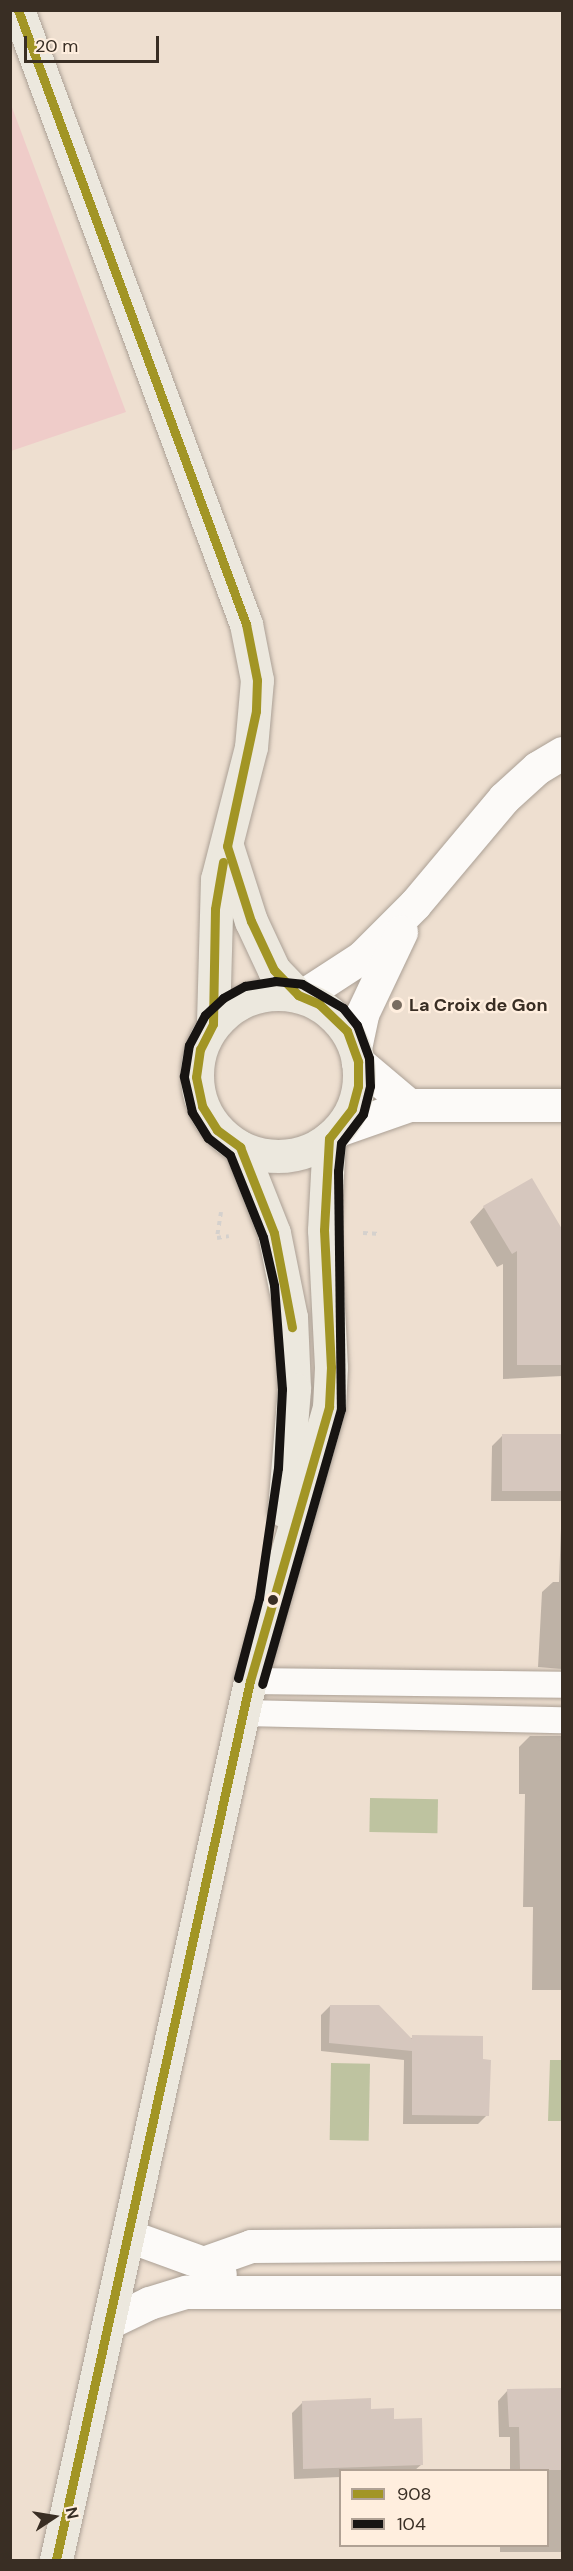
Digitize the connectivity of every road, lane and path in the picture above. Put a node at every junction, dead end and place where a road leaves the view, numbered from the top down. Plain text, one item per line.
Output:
1 (18, 10) edge
2 (562, 753) edge
3 (227, 846) junction
4 (415, 904) junction
5 (299, 996) junction
6 (213, 1024) junction
7 (356, 1055) junction
8 (409, 1105) junction
9 (562, 1105) edge
10 (334, 1134) junction
11 (240, 1147) junction
12 (229, 1236) dead end
13 (217, 1238) dead end
14 (271, 1600) junction
15 (250, 1681) junction
16 (562, 1685) edge
17 (244, 1713) junction
18 (562, 1720) edge
19 (129, 2236) junction
20 (562, 2244) edge
21 (203, 2263) junction
22 (562, 2292) edge
23 (253, 2293) junction
24 (111, 2320) junction
25 (56, 2560) edge

1 - 3 main road
2 - 4 street
3 - 5 main road
3 - 6 main road
4 - 5 street
4 - 7 street
5 - 6 main road
5 - 7 main road
6 - 11 main road
7 - 8 street
7 - 10 main road
8 - 9 street
8 - 10 street
10 - 11 main road
10 - 14 main road
11 - 14 main road
12 - 13 path
14 - 15 main road
15 - 16 lane
15 - 17 main road
17 - 18 lane
17 - 19 main road
19 - 21 street
19 - 24 main road
20 - 21 street
21 - 23 street
22 - 23 street
23 - 24 street
24 - 25 main road

